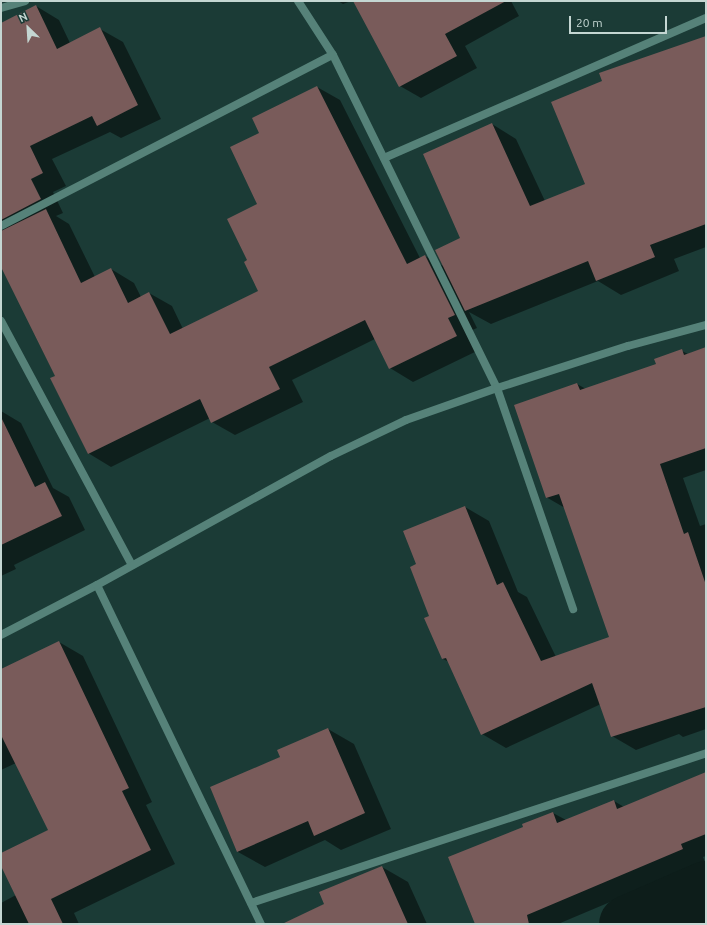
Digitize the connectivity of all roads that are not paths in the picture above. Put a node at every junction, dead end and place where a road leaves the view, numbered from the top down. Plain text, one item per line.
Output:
1 (25, 1) edge
2 (298, 1) edge
3 (1, 8) edge
4 (706, 18) edge
5 (333, 55) junction
6 (384, 158) junction
7 (1, 226) edge
8 (1, 321) edge
9 (706, 325) edge
10 (497, 388) junction
11 (132, 565) junction
12 (97, 585) junction
13 (573, 609) dead end
14 (1, 635) edge
15 (706, 753) edge
16 (252, 903) junction
17 (261, 924) edge

1 - 3 street
2 - 5 street
4 - 6 street
5 - 6 street
5 - 7 street
6 - 10 street
8 - 11 street
9 - 10 street
10 - 11 street
10 - 13 street
11 - 12 street
12 - 14 street
12 - 16 street
15 - 16 street
16 - 17 street

